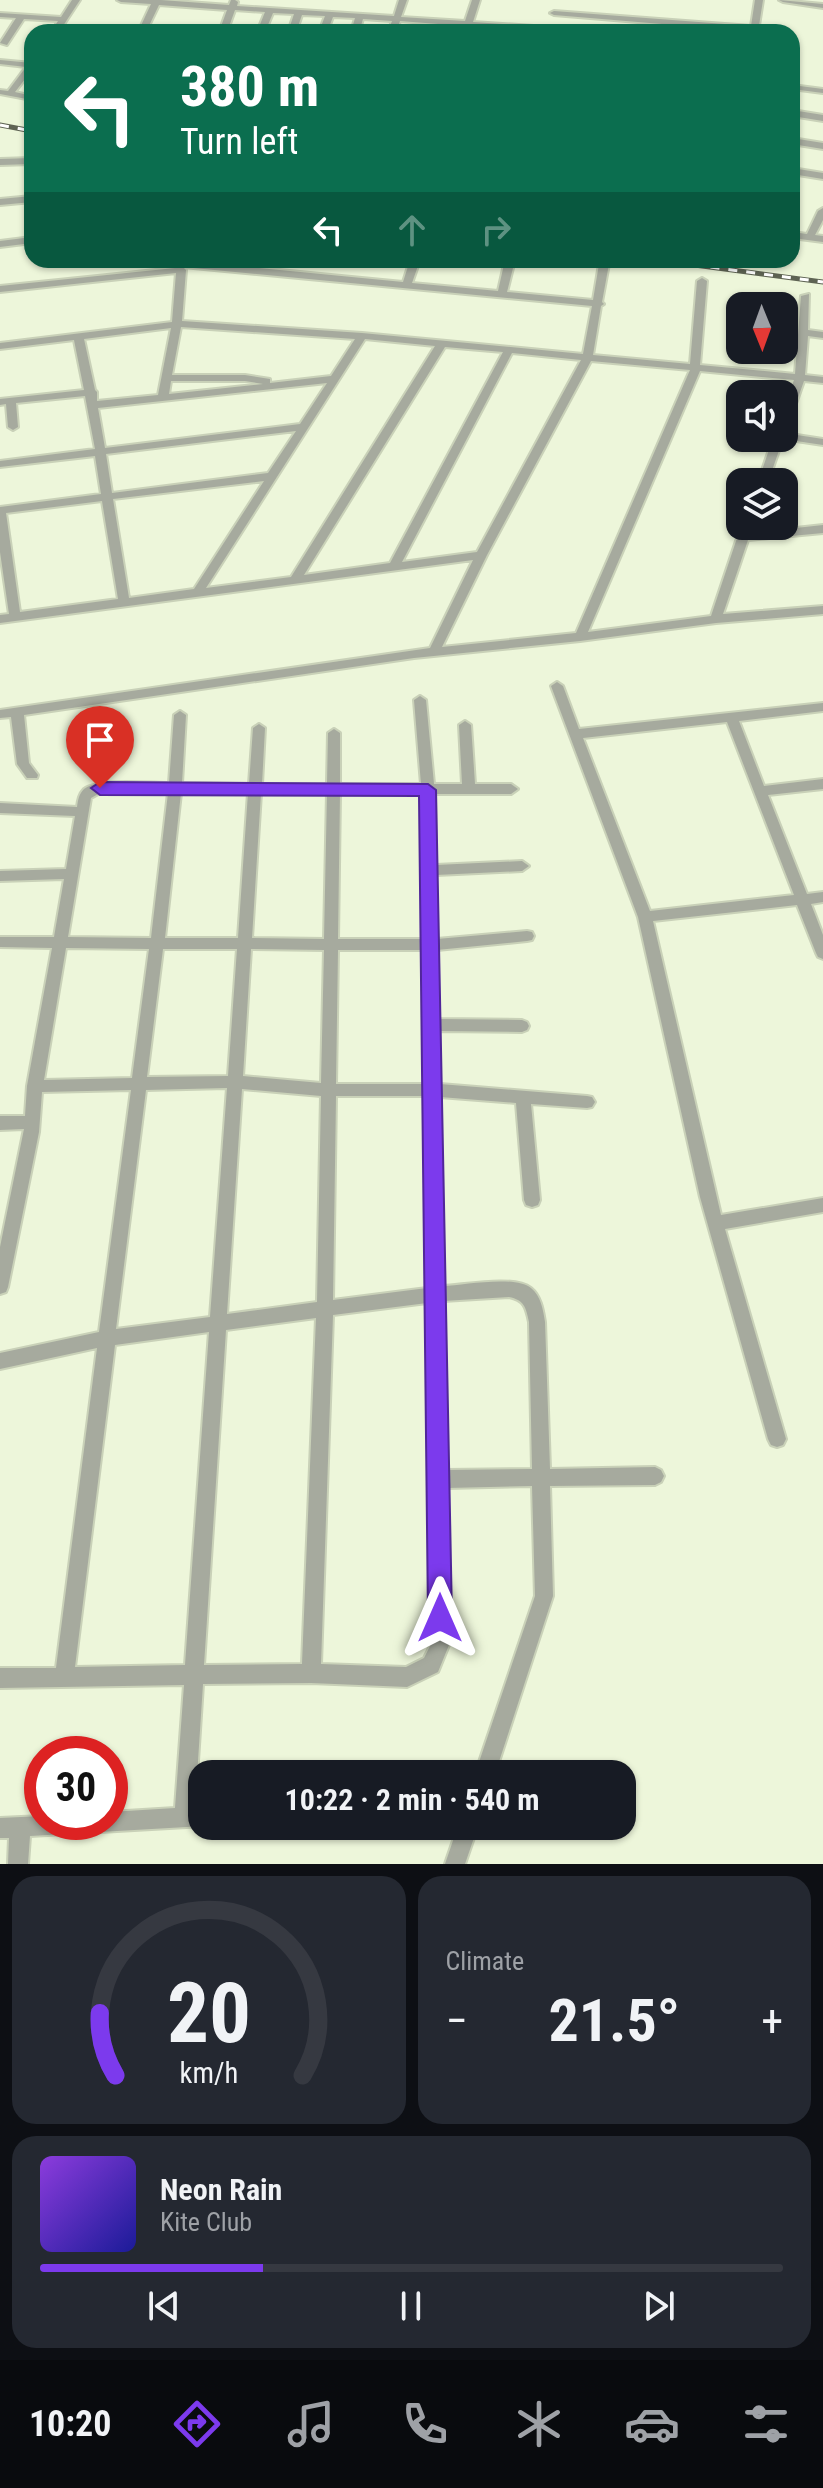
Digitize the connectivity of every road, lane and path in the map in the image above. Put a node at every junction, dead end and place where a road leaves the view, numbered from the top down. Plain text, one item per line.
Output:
1 (76, 0) edge
2 (121, 0) edge
3 (403, 0) edge
4 (476, 0) edge
5 (558, 0) edge
6 (759, 0) edge
7 (783, 0) edge
8 (156, 1) edge
9 (195, 2) edge
10 (234, 4) edge
11 (823, 6) edge
12 (270, 10) junction
13 (299, 12) junction
14 (554, 13) junction
15 (330, 14) junction
16 (0, 15) edge
17 (360, 16) junction
18 (21, 17) junction
19 (64, 19) junction
20 (396, 19) junction
21 (653, 21) junction
22 (61, 24) edge
23 (146, 24) edge
24 (226, 24) edge
25 (264, 24) edge
26 (295, 24) edge
27 (326, 24) edge
28 (358, 24) edge
29 (394, 24) edge
30 (435, 24) edge
31 (467, 24) edge
32 (550, 24) edge
33 (652, 24) edge
34 (687, 24) edge
35 (756, 24) edge
36 (4, 43) dead end
37 (0, 62) edge
38 (24, 64) edge
39 (24, 73) edge
40 (800, 88) edge
41 (823, 91) edge
42 (5, 93) edge
43 (800, 114) edge
44 (823, 118) edge
45 (800, 142) edge
46 (823, 146) edge
47 (24, 161) edge
48 (0, 162) edge
49 (800, 172) edge
50 (823, 176) edge
51 (24, 200) edge
52 (0, 202) edge
53 (823, 211) edge
54 (800, 236) edge
55 (810, 237) junction
56 (823, 239) edge
57 (24, 241) edge
58 (0, 244) edge
59 (150, 268) edge
60 (178, 268) edge
61 (224, 268) edge
62 (412, 268) edge
63 (508, 268) edge
64 (604, 268) edge
65 (702, 281) dead end
66 (407, 284) junction
67 (0, 289) edge
68 (502, 293) junction
69 (806, 296) dead end
70 (599, 304) junction
71 (177, 324) junction
72 (804, 333) junction
73 (823, 335) edge
74 (78, 336) junction
75 (362, 336) junction
76 (441, 345) junction
77 (0, 346) edge
78 (509, 350) junction
79 (587, 359) junction
80 (695, 370) junction
81 (800, 377) junction
82 (168, 378) junction
83 (334, 379) junction
84 (823, 380) edge
85 (798, 383) edge
86 (278, 385) junction
87 (92, 392) junction
88 (163, 396) junction
89 (6, 402) edge
90 (93, 405) junction
91 (13, 427) dead end
92 (303, 427) junction
93 (798, 439) edge
94 (823, 442) edge
95 (99, 450) junction
96 (0, 464) edge
97 (274, 476) junction
98 (105, 495) junction
99 (0, 511) edge
100 (823, 529) edge
101 (798, 530) edge
102 (743, 540) edge
103 (481, 555) junction
104 (395, 565) junction
105 (296, 578) junction
106 (199, 590) junction
107 (124, 601) junction
108 (823, 610) edge
109 (15, 617) junction
110 (0, 619) edge
111 (716, 619) junction
112 (580, 637) junction
113 (434, 652) junction
114 (557, 686) dead end
115 (420, 700) dead end
116 (823, 707) edge
117 (17, 712) junction
118 (0, 714) edge
119 (180, 715) dead end
120 (731, 717) junction
121 (465, 725) dead end
122 (259, 728) dead end
123 (334, 733) dead end
124 (575, 734) junction
125 (32, 775) dead end
126 (823, 784) edge
127 (511, 789) dead end
128 (428, 790) junction
129 (469, 790) junction
130 (175, 791) junction
131 (256, 791) junction
132 (334, 791) junction
133 (761, 791) junction
134 (0, 808) edge
135 (83, 812) junction
136 (522, 866) dead end
137 (428, 870) junction
138 (72, 874) junction
139 (0, 876) edge
140 (823, 897) edge
141 (804, 899) junction
142 (645, 917) junction
143 (527, 936) dead end
144 (0, 942) edge
145 (60, 942) junction
146 (157, 943) junction
147 (243, 944) junction
148 (331, 944) junction
149 (429, 945) junction
150 (823, 953) edge
151 (431, 1025) junction
152 (522, 1026) dead end
153 (236, 1082) junction
154 (35, 1086) junction
155 (137, 1086) junction
156 (330, 1090) junction
157 (432, 1090) junction
158 (523, 1098) junction
159 (587, 1102) dead end
160 (32, 1122) junction
161 (0, 1123) edge
162 (532, 1200) dead end
163 (823, 1205) edge
164 (716, 1223) junction
165 (0, 1287) edge
166 (436, 1294) junction
167 (325, 1311) junction
168 (216, 1323) junction
169 (109, 1338) junction
170 (0, 1361) edge
171 (777, 1439) dead end
172 (655, 1476) dead end
173 (440, 1479) junction
174 (541, 1479) junction
175 (311, 1673) junction
176 (196, 1675) junction
177 (0, 1678) edge
178 (64, 1678) junction
179 (194, 1760) edge
180 (490, 1760) edge
181 (188, 1817) edge
182 (128, 1821) edge
183 (10, 1828) edge
184 (463, 1840) edge
185 (18, 1864) edge
186 (455, 1864) edge

1 - 19 street
2 - 8 street
3 - 20 street
4 - 31 street
5 - 14 street
6 - 35 street
7 - 11 street
8 - 9 street
8 - 23 street
9 - 10 street
10 - 12 street
10 - 24 street
12 - 13 street
12 - 25 street
13 - 15 street
13 - 26 street
14 - 21 street
14 - 32 street
15 - 17 street
15 - 27 street
16 - 18 street
17 - 20 street
17 - 28 street
18 - 19 street
18 - 36 street
19 - 22 street
20 - 29 street
20 - 30 street
21 - 33 street
21 - 34 street
37 - 38 street
39 - 42 street
40 - 41 street
43 - 44 street
45 - 46 street
47 - 48 street
49 - 50 street
51 - 52 street
53 - 55 street
54 - 55 street
55 - 56 street
57 - 58 street
59 - 67 street
60 - 71 street
61 - 66 street
62 - 66 street
63 - 68 street
64 - 70 street
65 - 80 street
66 - 68 street
68 - 70 street
69 - 72 street
70 - 79 street
71 - 74 street
71 - 75 street
71 - 82 street
72 - 73 street
72 - 81 street
74 - 77 street
74 - 87 street
75 - 76 street
75 - 83 street
76 - 78 street
76 - 105 street
78 - 79 street
78 - 104 street
79 - 80 street
79 - 103 street
80 - 81 street
80 - 112 street
81 - 84 street
81 - 85 street
82 - 86 street
82 - 88 street
83 - 86 street
83 - 92 street
86 - 88 street
87 - 89 street
87 - 90 street
88 - 90 street
89 - 91 street
90 - 95 street
92 - 95 street
92 - 97 street
93 - 94 street
95 - 96 street
95 - 98 street
97 - 98 street
97 - 106 street
98 - 99 street
98 - 107 street
99 - 109 street
100 - 101 street
102 - 111 street
103 - 104 street
103 - 113 street
104 - 105 street
105 - 106 street
106 - 107 street
107 - 109 street
108 - 111 street
109 - 110 street
111 - 112 street
112 - 113 street
113 - 117 street
114 - 124 street
115 - 128 street
116 - 120 street
117 - 118 street
117 - 125 street
119 - 130 street
120 - 124 street
120 - 133 street
121 - 129 street
122 - 131 street
123 - 132 street
124 - 142 street
126 - 133 street
127 - 129 street
128 - 129 street
128 - 132 street
128 - 137 street
130 - 131 street
130 - 135 street
130 - 146 street
131 - 132 street
131 - 147 street
132 - 148 street
133 - 141 street
134 - 135 street
135 - 138 street
136 - 137 street
137 - 149 street
138 - 139 street
138 - 145 street
140 - 141 street
141 - 142 street
141 - 150 street
142 - 164 street
143 - 149 street
144 - 145 street
145 - 146 street
145 - 154 street
146 - 147 street
146 - 155 street
147 - 148 street
147 - 153 street
148 - 149 street
148 - 156 street
149 - 151 street
151 - 152 street
151 - 157 street
153 - 155 street
153 - 156 street
153 - 168 street
154 - 155 street
154 - 160 street
155 - 169 street
156 - 157 street
156 - 167 street
157 - 158 street
157 - 166 street
158 - 159 street
158 - 162 street
160 - 161 street
160 - 165 street
163 - 164 street
164 - 171 street
166 - 167 street
166 - 173 street
166 - 174 street
167 - 168 street
167 - 175 street
168 - 169 street
168 - 176 street
169 - 170 street
169 - 178 street
172 - 174 street
173 - 174 street
173 - 175 street
174 - 180 street
175 - 176 street
176 - 178 street
176 - 179 street
177 - 178 street
181 - 182 street
183 - 185 street
184 - 186 street

